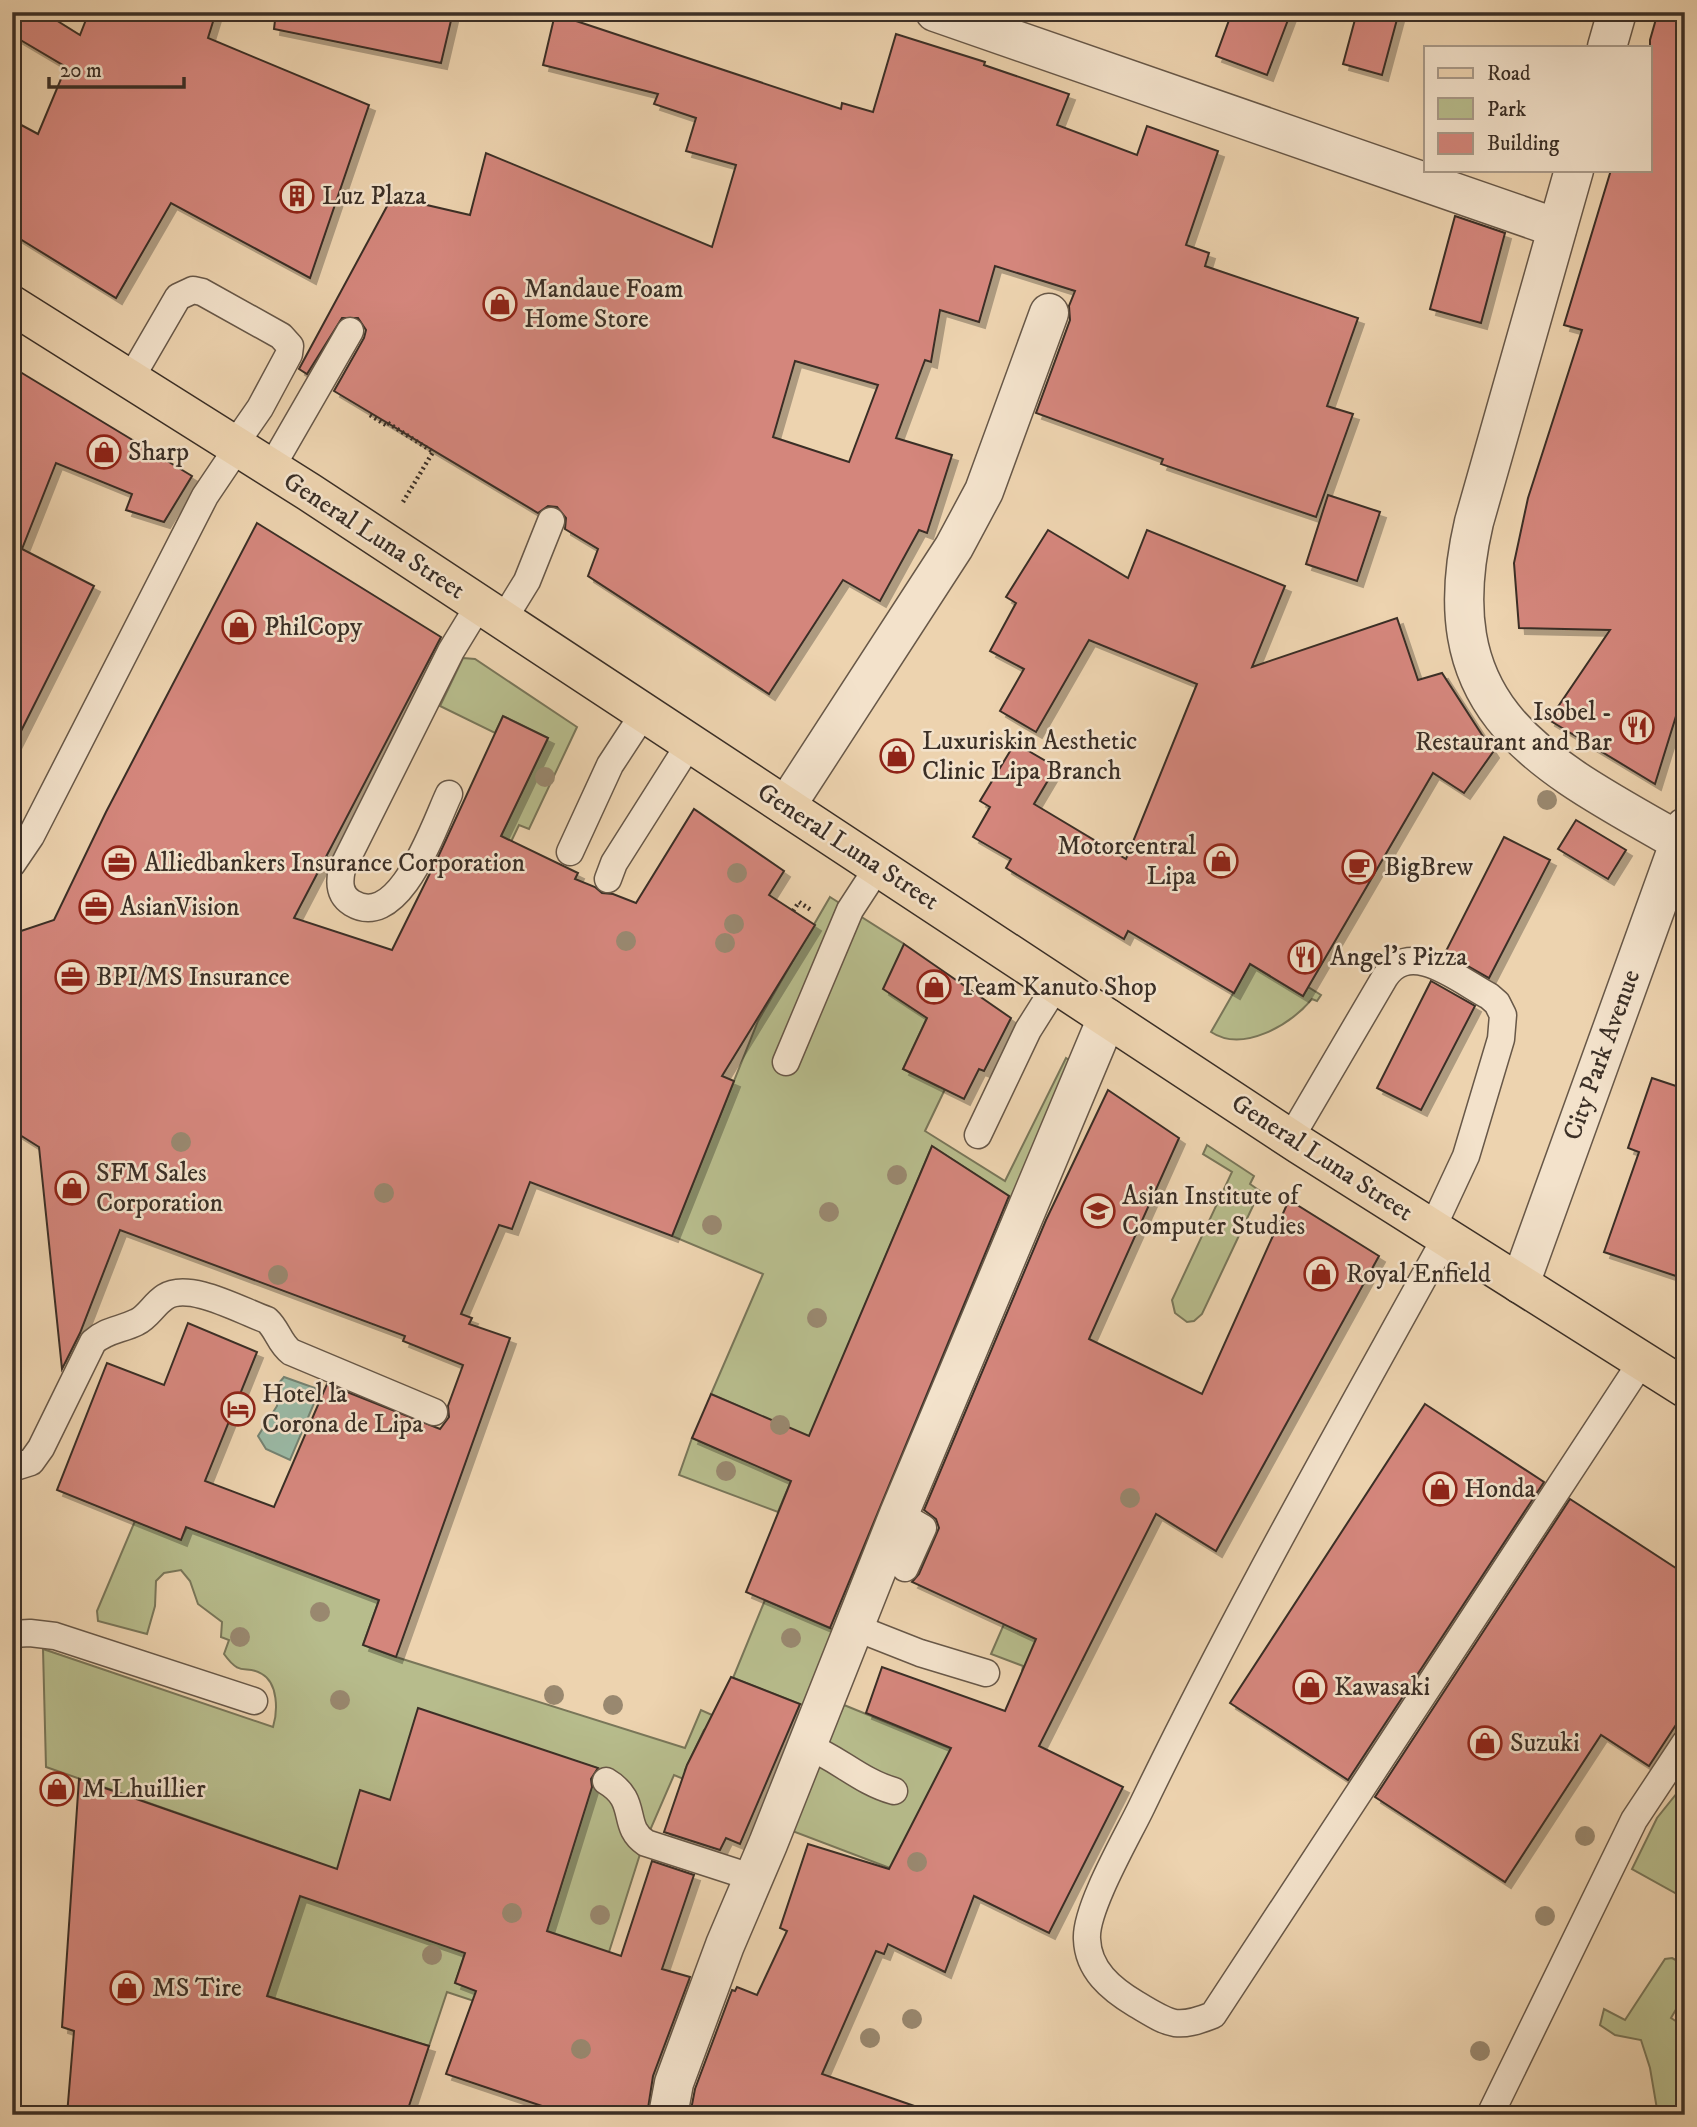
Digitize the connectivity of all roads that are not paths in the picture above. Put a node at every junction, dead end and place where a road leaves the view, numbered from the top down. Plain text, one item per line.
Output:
1 (935, 12) edge
2 (1617, 12) edge
3 (1607, 46) edge
4 (1573, 172) edge
5 (1558, 228) junction
6 (12, 305) edge
7 (1049, 313) dead end
8 (350, 331) dead end
9 (131, 378) junction
10 (237, 446) junction
11 (271, 468) junction
12 (551, 521) dead end
13 (491, 613) junction
14 (644, 713) junction
15 (690, 743) junction
16 (449, 794) dead end
17 (786, 806) junction
18 (1682, 834) edge
19 (570, 852) dead end
20 (12, 864) edge
21 (878, 867) junction
22 (608, 879) dead end
23 (1057, 984) junction
24 (1107, 1018) junction
25 (786, 1062) dead end
26 (978, 1135) dead end
27 (1290, 1139) junction
28 (1439, 1233) junction
29 (1520, 1284) junction
30 (1642, 1361) junction
31 (1685, 1388) edge
32 (434, 1412) dead end
33 (12, 1468) edge
34 (899, 1514) junction
35 (905, 1568) dead end
36 (854, 1627) junction
37 (12, 1634) edge
38 (986, 1673) dead end
39 (254, 1701) dead end
40 (1685, 1743) edge
41 (807, 1746) junction
42 (606, 1781) dead end
43 (894, 1791) dead end
44 (754, 1878) junction
45 (668, 2115) edge
46 (1490, 2115) edge

1 - 5 street
2 - 3 street
4 - 5 street
5 - 18 street
6 - 9 main road, General Luna Street
7 - 17 street
8 - 11 lane
9 - 10 main road, General Luna Street
9 - 10 lane
10 - 11 main road, General Luna Street
10 - 20 lane
11 - 13 main road, General Luna Street
12 - 13 lane
13 - 14 main road, General Luna Street
13 - 16 lane
14 - 15 main road, General Luna Street
14 - 19 lane
15 - 17 main road, General Luna Street
15 - 22 lane
17 - 21 main road, General Luna Street
18 - 29 street, City Park Avenue
21 - 23 main road, General Luna Street
21 - 25 lane
23 - 24 main road, General Luna Street
23 - 26 lane
24 - 27 main road, General Luna Street
24 - 34 street
27 - 28 main road, General Luna Street
27 - 28 lane
28 - 29 main road, General Luna Street
28 - 30 lane
29 - 30 main road, General Luna Street
30 - 31 main road, General Luna Street
32 - 33 lane
34 - 35 lane
34 - 36 street
36 - 38 lane
36 - 41 street
37 - 39 lane
40 - 46 lane
41 - 43 lane
41 - 44 street
42 - 44 lane
44 - 45 street

